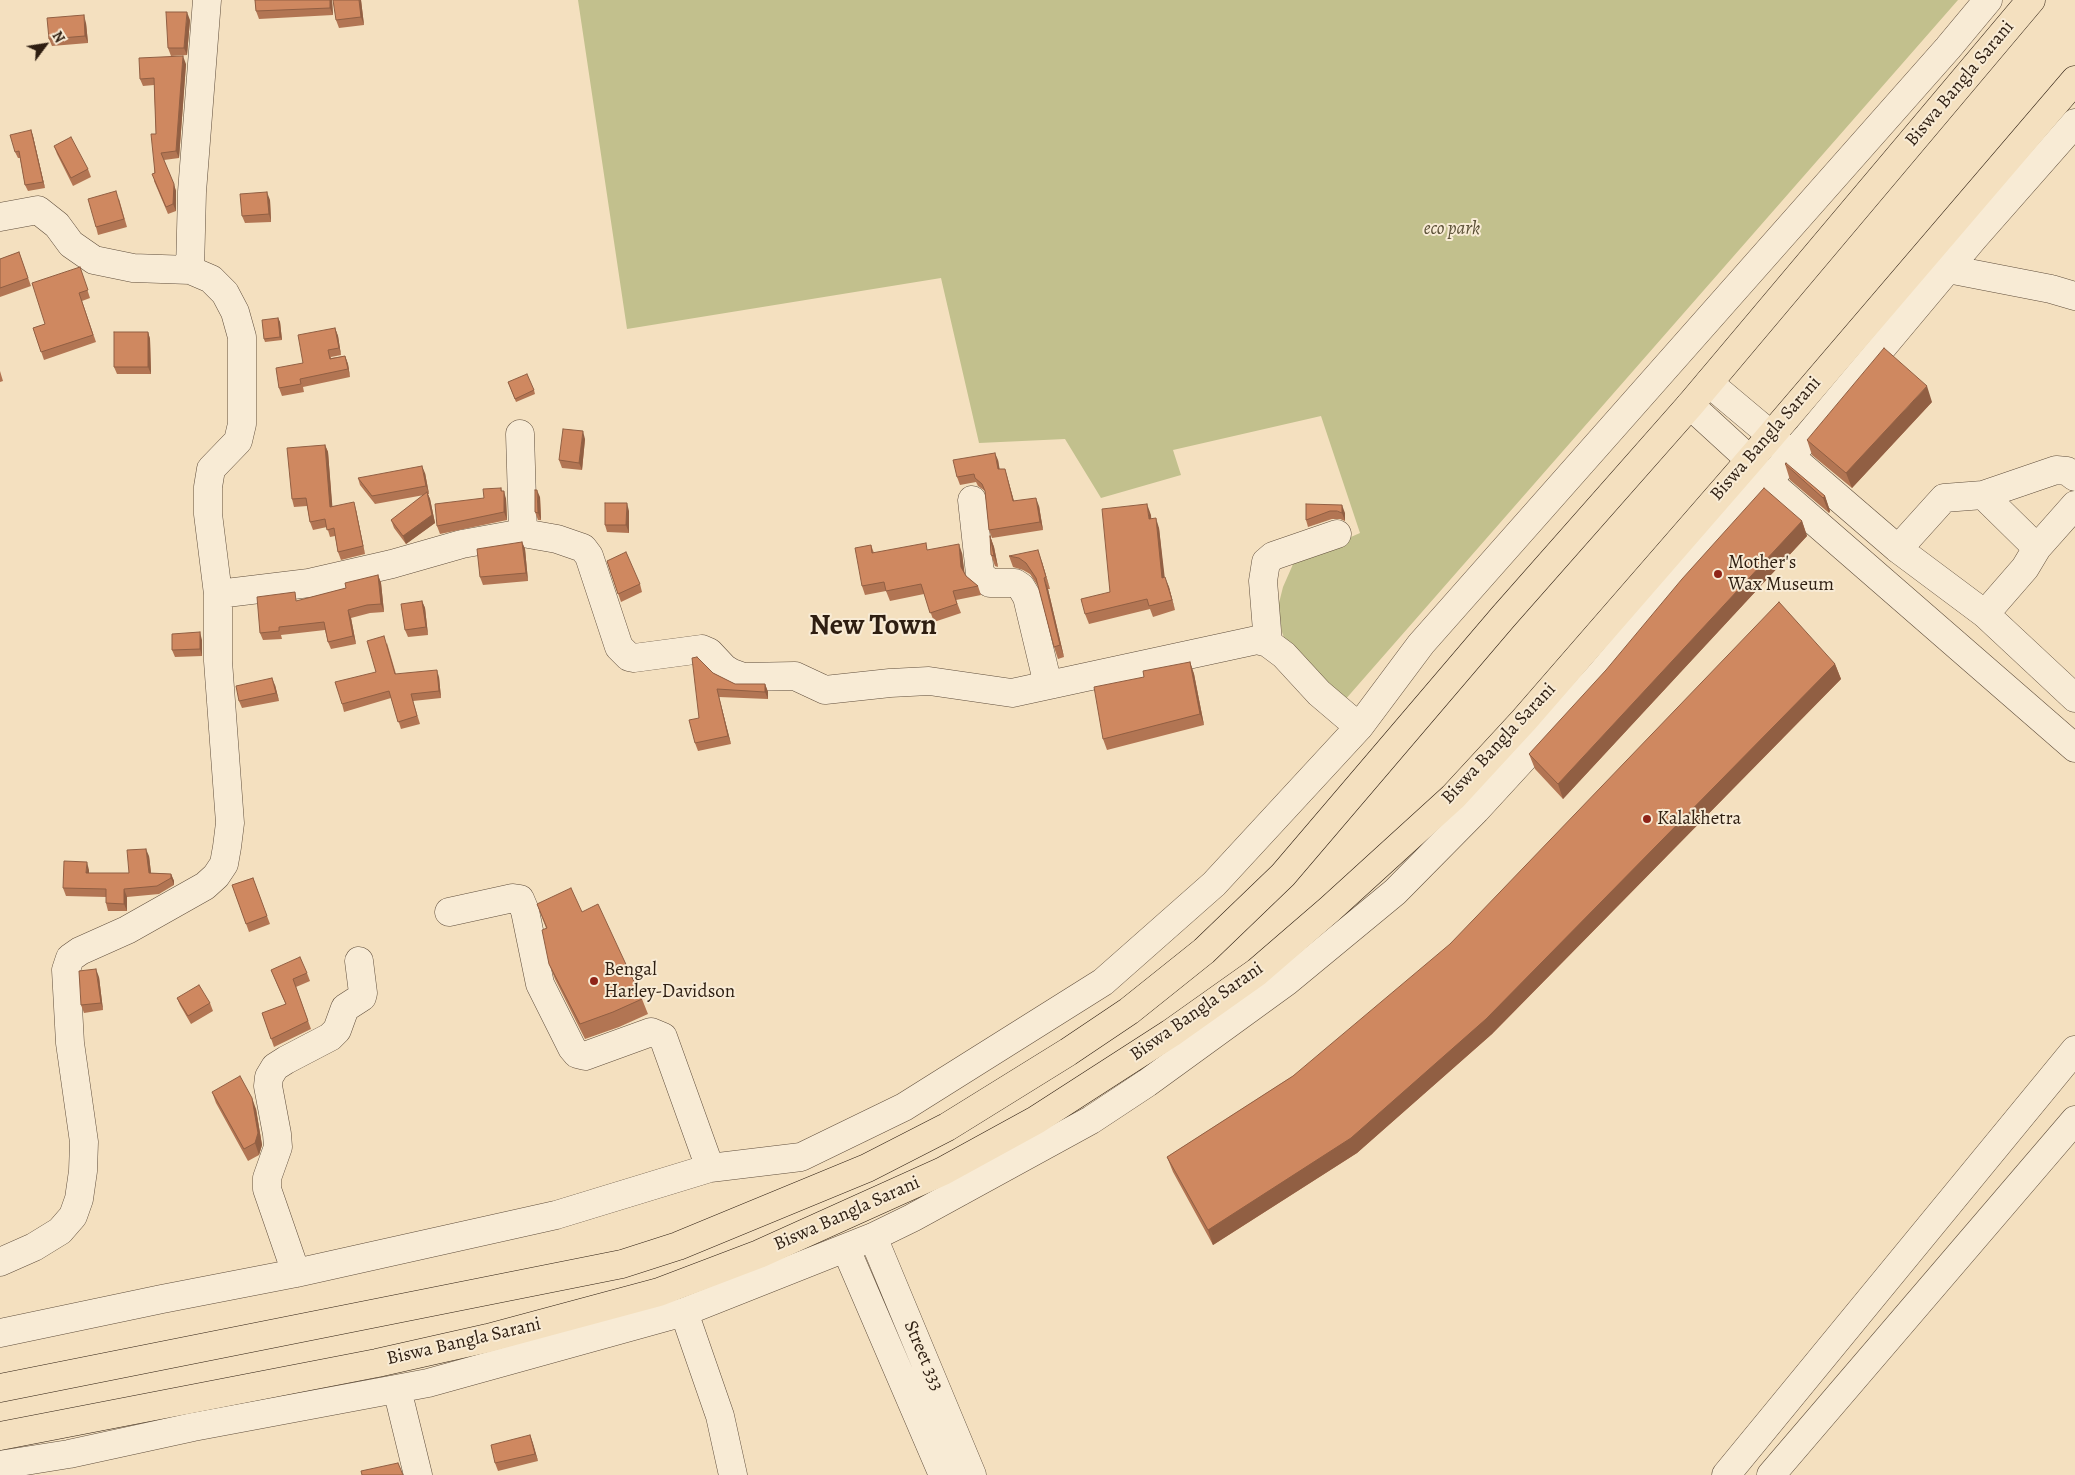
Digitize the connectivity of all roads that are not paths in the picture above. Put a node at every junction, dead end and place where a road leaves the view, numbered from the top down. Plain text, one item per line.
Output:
1 (207, 0) edge
2 (1988, 0) edge
3 (2031, 0) edge
4 (2075, 80) edge
5 (2075, 123) edge
6 (0, 217) edge
7 (1948, 269) junction
8 (190, 270) junction
9 (2075, 296) edge
10 (1709, 382) junction
11 (1690, 406) junction
12 (520, 434) dead end
13 (1770, 435) junction
14 (1790, 456) junction
15 (1750, 460) junction
16 (2075, 477) edge
17 (1768, 481) junction
18 (1983, 496) junction
19 (972, 500) dead end
20 (2075, 504) edge
21 (523, 533) junction
22 (1338, 534) dead end
23 (1898, 548) junction
24 (2037, 548) junction
25 (218, 594) junction
26 (1985, 614) junction
27 (1268, 643) junction
28 (1048, 685) junction
29 (2075, 698) edge
30 (1359, 727) junction
31 (2075, 748) edge
32 (449, 912) dead end
33 (359, 961) dead end
34 (2075, 1050) edge
35 (2075, 1120) edge
36 (710, 1168) junction
37 (873, 1237) junction
38 (846, 1249) junction
39 (0, 1262) edge
40 (296, 1273) junction
41 (684, 1312) junction
42 (0, 1333) edge
43 (0, 1388) edge
44 (397, 1388) junction
45 (0, 1436) edge
46 (2, 1468) edge
47 (418, 1475) edge
48 (733, 1475) edge
49 (943, 1475) edge
50 (972, 1475) edge
51 (1726, 1475) edge
52 (1771, 1475) edge

1 - 8 street
2 - 30 street
3 - 10 main road, Biswa Bangla Sarani
4 - 13 main road, Biswa Bangla Sarani
5 - 7 street
6 - 8 street
7 - 9 street
7 - 14 street
8 - 25 street
10 - 11 main road, Biswa Bangla Sarani
10 - 13 street
11 - 15 street
11 - 43 main road, Biswa Bangla Sarani
12 - 21 street
13 - 14 street
13 - 15 main road, Biswa Bangla Sarani
14 - 17 street
14 - 23 street
15 - 17 street
15 - 45 main road, Biswa Bangla Sarani
16 - 18 street
17 - 31 street
17 - 37 street
18 - 23 street
18 - 24 street
19 - 28 street
20 - 24 street
21 - 25 street
21 - 28 street
22 - 27 street
23 - 26 street
24 - 26 street
25 - 39 street
26 - 29 street
27 - 28 street
27 - 30 street
30 - 36 street
32 - 36 street
33 - 40 street
34 - 51 street
35 - 52 street
36 - 40 street
37 - 38 street
37 - 50 street, Street 333
38 - 41 street
38 - 49 street, Street 333
40 - 42 street
41 - 44 street
41 - 48 street
44 - 46 street
44 - 47 street

